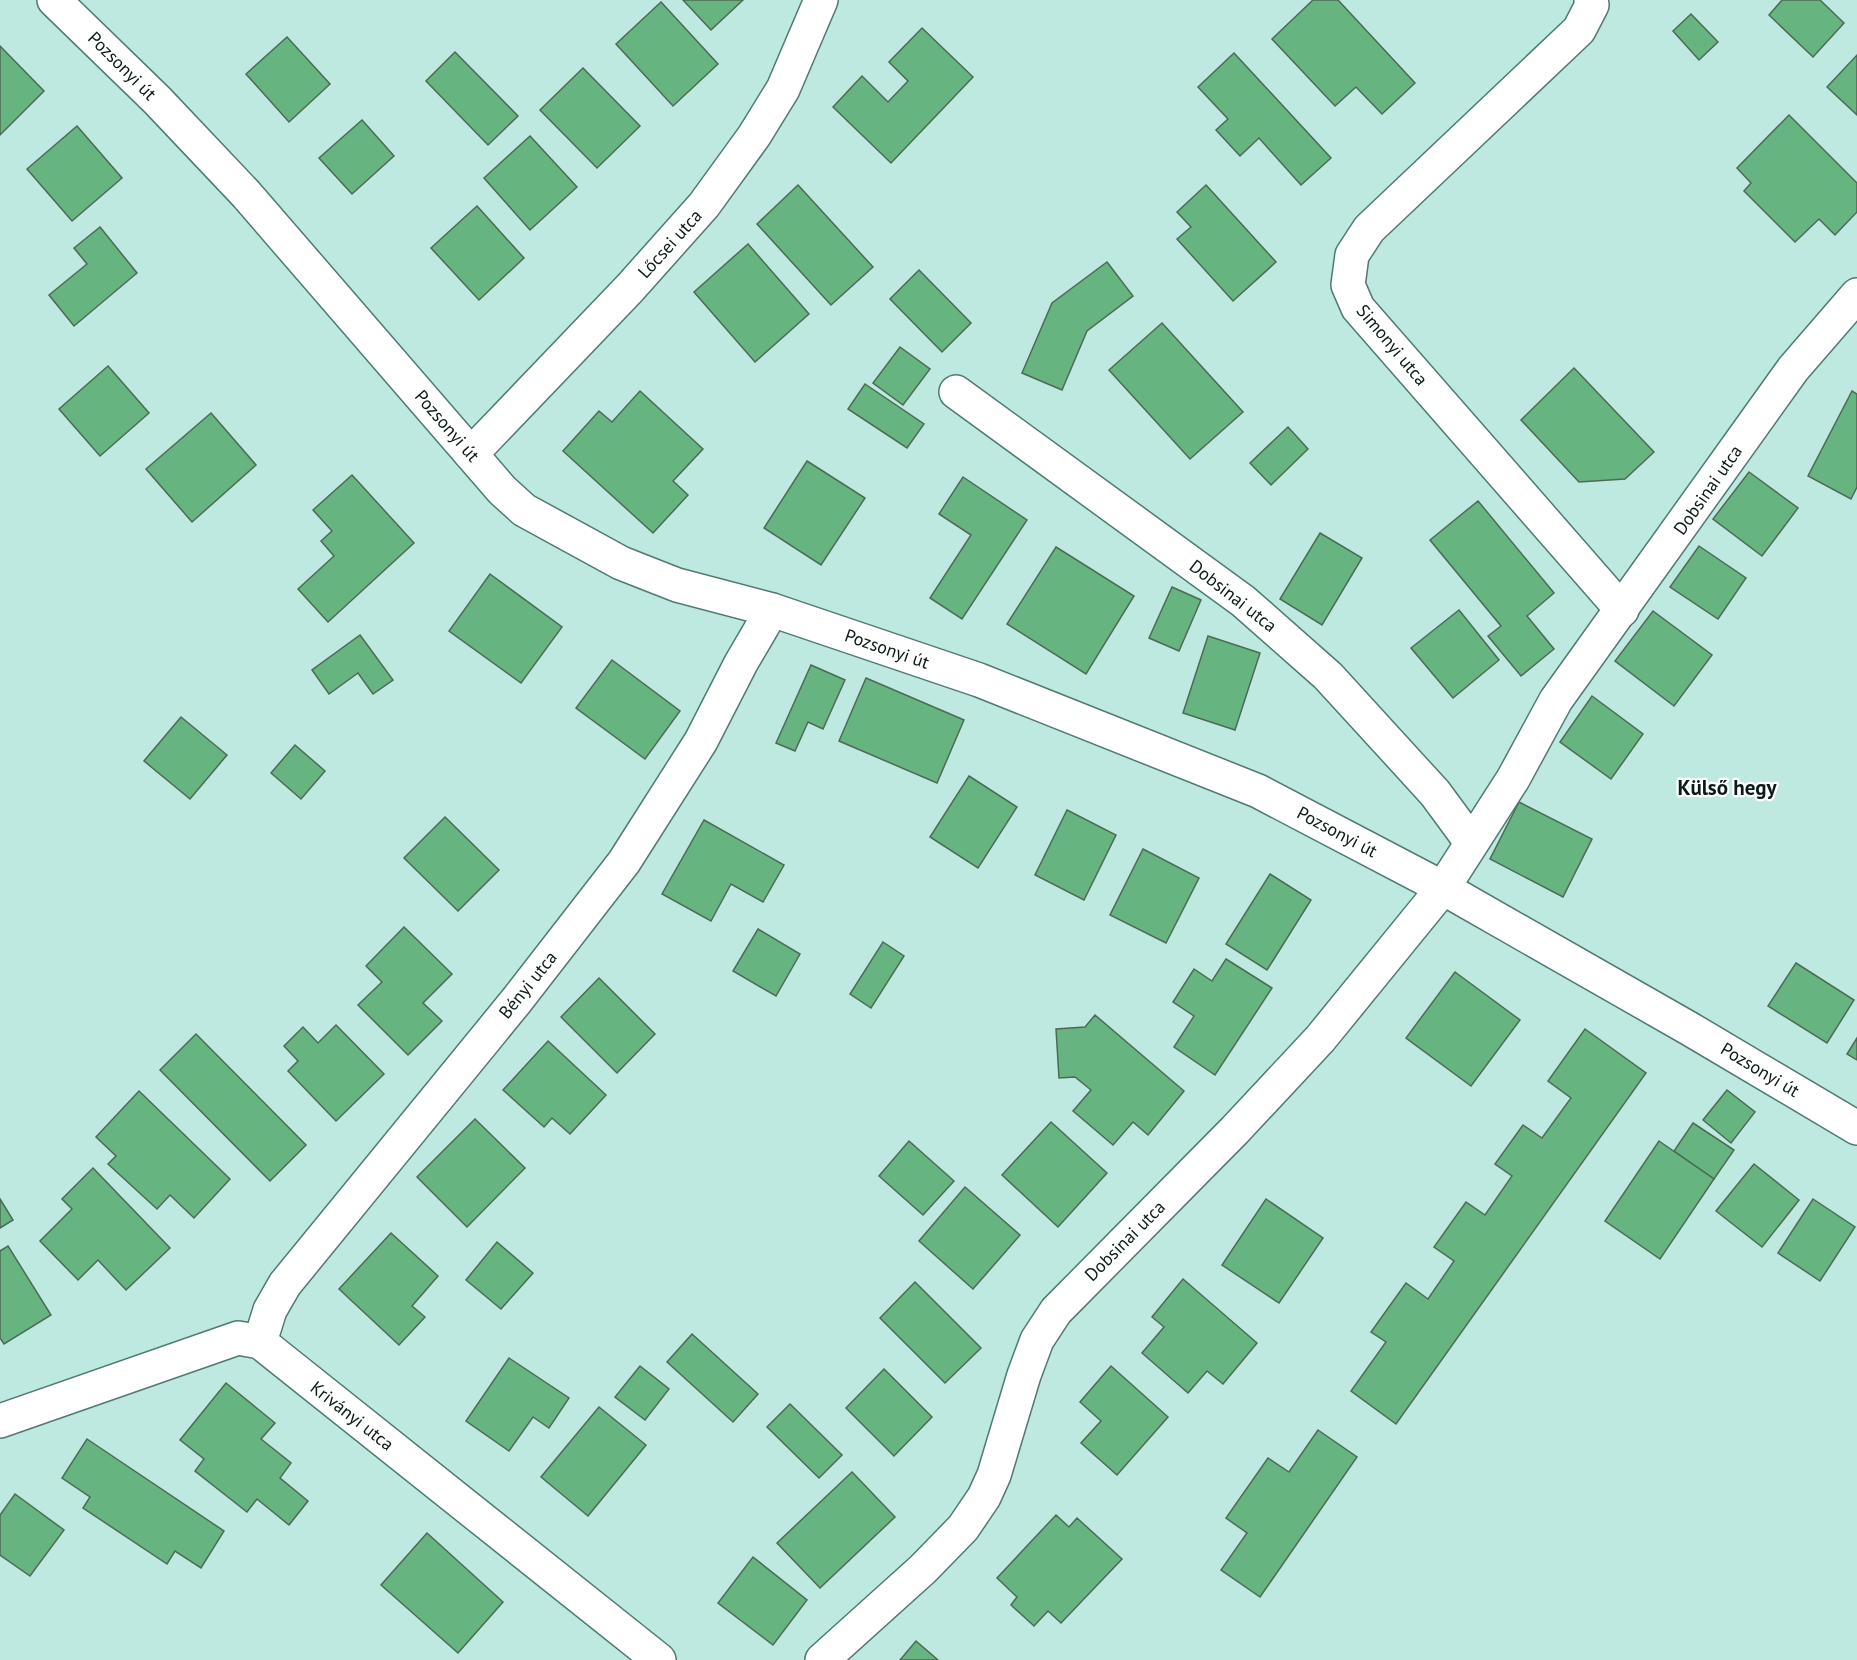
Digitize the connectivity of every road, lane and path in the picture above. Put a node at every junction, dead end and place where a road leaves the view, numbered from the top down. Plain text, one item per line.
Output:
1 (54, 0) edge
2 (821, 0) edge
3 (1591, 0) edge
4 (1857, 296) edge
5 (956, 392) dead end
6 (471, 454) junction
7 (772, 610) junction
8 (1623, 610) junction
9 (1471, 842) junction
10 (1443, 888) junction
11 (1857, 1128) edge
12 (260, 1342) junction
13 (0, 1421) edge
14 (659, 1660) edge
15 (822, 1660) edge

1 - 6 street, Pozsonyi út
2 - 6 street, Lőcsei utca
3 - 8 street, Simonyi utca
4 - 8 street, Dobsinai utca
5 - 9 street, Dobsinai utca
6 - 7 street, Pozsonyi út
7 - 10 street, Pozsonyi út
7 - 12 street, Bényi utca
8 - 9 street, Dobsinai utca
9 - 10 street, Dobsinai utca
10 - 11 street, Pozsonyi út
10 - 15 street, Dobsinai utca
12 - 13 street
12 - 14 street, Kriványi utca

